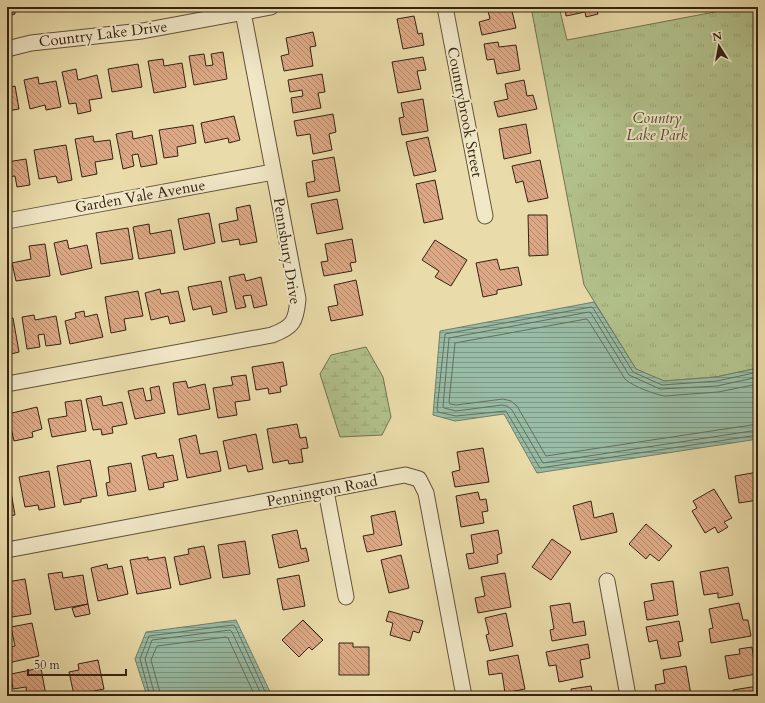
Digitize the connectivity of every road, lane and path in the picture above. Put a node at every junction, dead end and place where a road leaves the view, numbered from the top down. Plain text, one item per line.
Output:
1 (270, 7) edge
2 (445, 7) edge
3 (243, 10) edge
4 (7, 49) edge
5 (273, 172) junction
6 (484, 216) dead end
7 (7, 221) edge
8 (7, 384) edge
9 (326, 491) junction
10 (7, 550) edge
11 (607, 581) dead end
12 (346, 597) dead end
13 (464, 696) edge
14 (628, 696) edge

1 - 3 street, Country Lake Drive
2 - 6 street, Countrybrook Street
3 - 4 street, Country Lake Drive
3 - 5 street, Pennsbury Drive
5 - 7 street, Garden Vale Avenue
5 - 8 street, Pennsbury Drive
9 - 10 street, Pennington Road
9 - 12 street
9 - 13 street, Pennington Road
11 - 14 street

